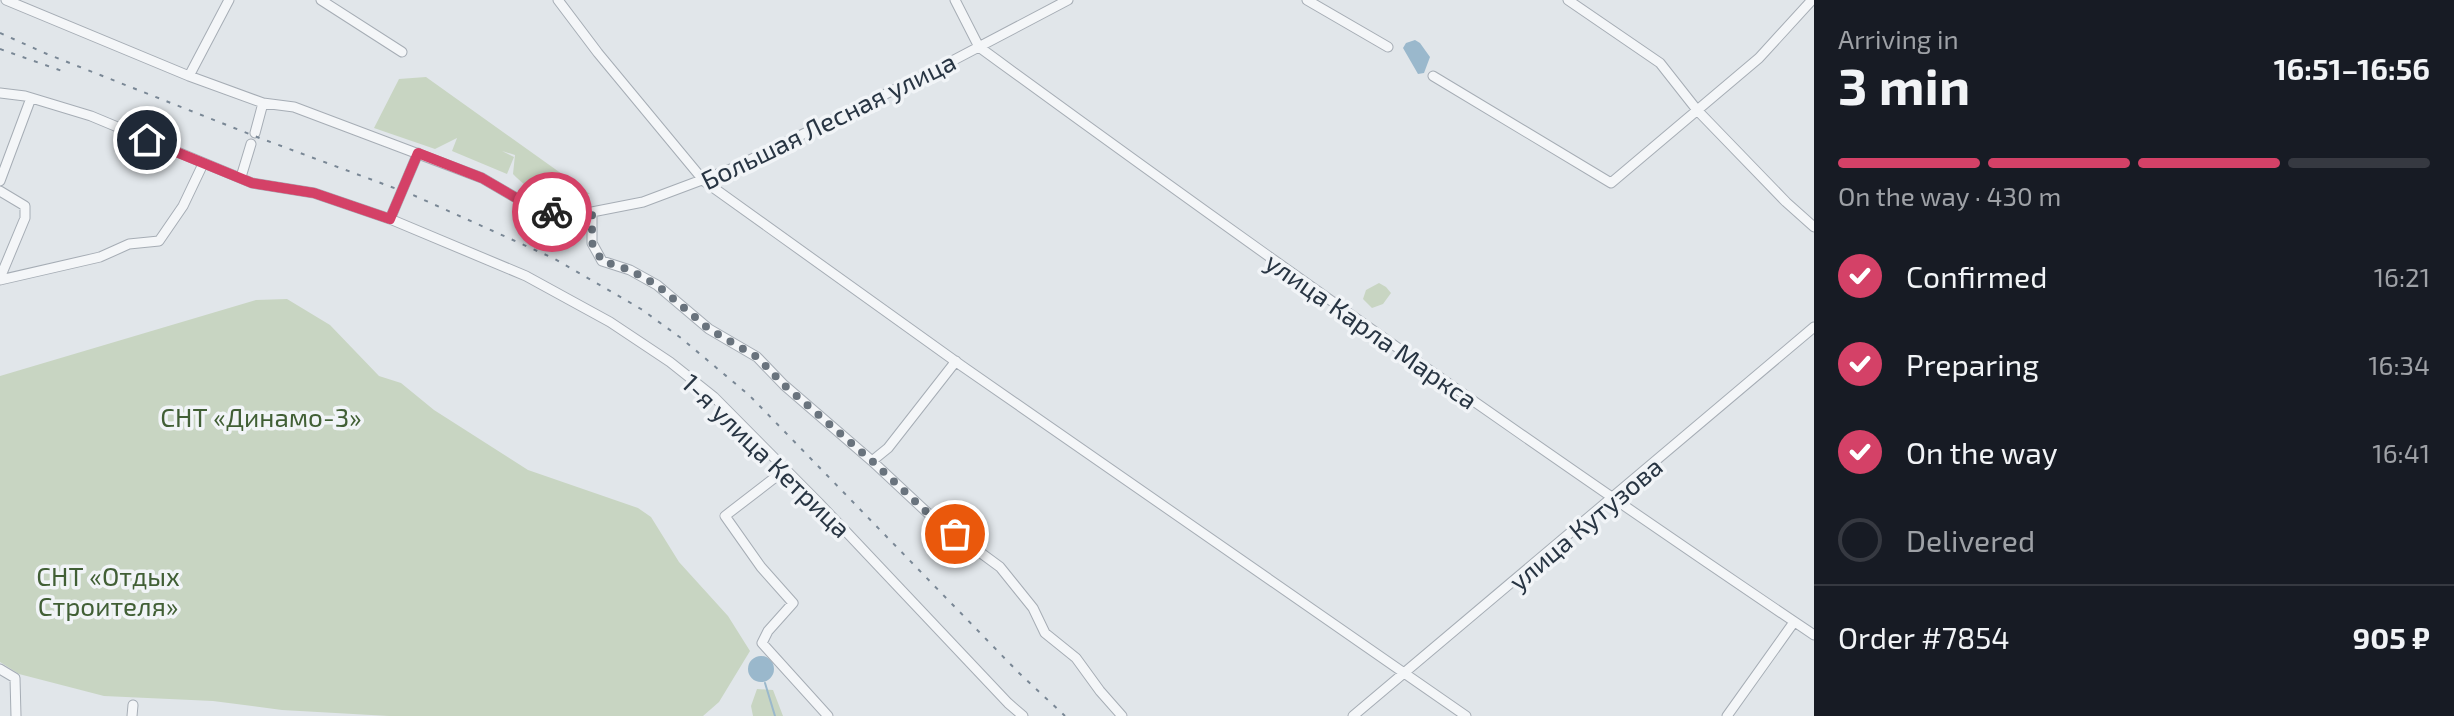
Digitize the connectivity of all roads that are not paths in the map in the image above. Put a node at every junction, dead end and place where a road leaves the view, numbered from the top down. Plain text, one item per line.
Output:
1 (6, 0) edge
2 (229, 0) edge
3 (321, 0) edge
4 (558, 0) edge
5 (955, 0) edge
6 (1068, 0) edge
7 (1307, 0) edge
8 (1568, 0) edge
9 (1812, 0) edge
10 (979, 47) junction
11 (1388, 47) dead end
12 (402, 52) dead end
13 (189, 76) junction
14 (1433, 76) dead end
15 (0, 93) edge
16 (31, 98) junction
17 (263, 103) junction
18 (1697, 110) junction
19 (255, 133) dead end
20 (251, 144) dead end
21 (418, 153) junction
22 (203, 164) junction
23 (241, 177) junction
24 (0, 181) edge
25 (704, 181) junction
26 (0, 191) edge
27 (592, 212) junction
28 (390, 219) junction
29 (1814, 227) edge
30 (0, 279) edge
31 (1814, 327) edge
32 (956, 361) junction
33 (872, 461) junction
34 (786, 469) junction
35 (1613, 499) junction
36 (1794, 622) junction
37 (1814, 635) edge
38 (0, 669) edge
39 (1405, 675) junction
40 (16, 716) edge
41 (828, 716) edge
42 (1023, 716) edge
43 (1122, 716) edge
44 (1353, 716) edge
45 (1466, 716) edge
46 (1727, 716) edge

1 - 13 street, Большая Лесная улица
2 - 13 street
3 - 12 street
4 - 25 street
5 - 10 street, улица Карла Маркса
6 - 10 street, Большая Лесная улица
7 - 11 street
8 - 18 street
9 - 18 street
10 - 25 street, Большая Лесная улица
10 - 35 street, улица Карла Маркса
13 - 17 street, Большая Лесная улица
14 - 18 street
15 - 16 street, 1-я улица Кетрица
16 - 22 street, 1-я улица Кетрица
16 - 24 street
17 - 19 street
17 - 21 street, Большая Лесная улица
18 - 29 street
20 - 23 street
21 - 27 street, Большая Лесная улица
21 - 28 street
22 - 23 street, 1-я улица Кетрица
22 - 30 street
23 - 28 street, 1-я улица Кетрица
25 - 27 street, Большая Лесная улица
25 - 32 street
26 - 30 street
27 - 33 street
28 - 34 street, 1-я улица Кетрица
31 - 35 street, улица Кутузова
32 - 33 street
32 - 39 street
33 - 43 street
34 - 41 street
34 - 42 street, 1-я улица Кетрица
35 - 36 street, улица Карла Маркса
35 - 39 street, улица Кутузова
36 - 37 street, улица Карла Маркса
36 - 46 street
38 - 40 street
39 - 44 street, улица Кутузова
39 - 45 street

